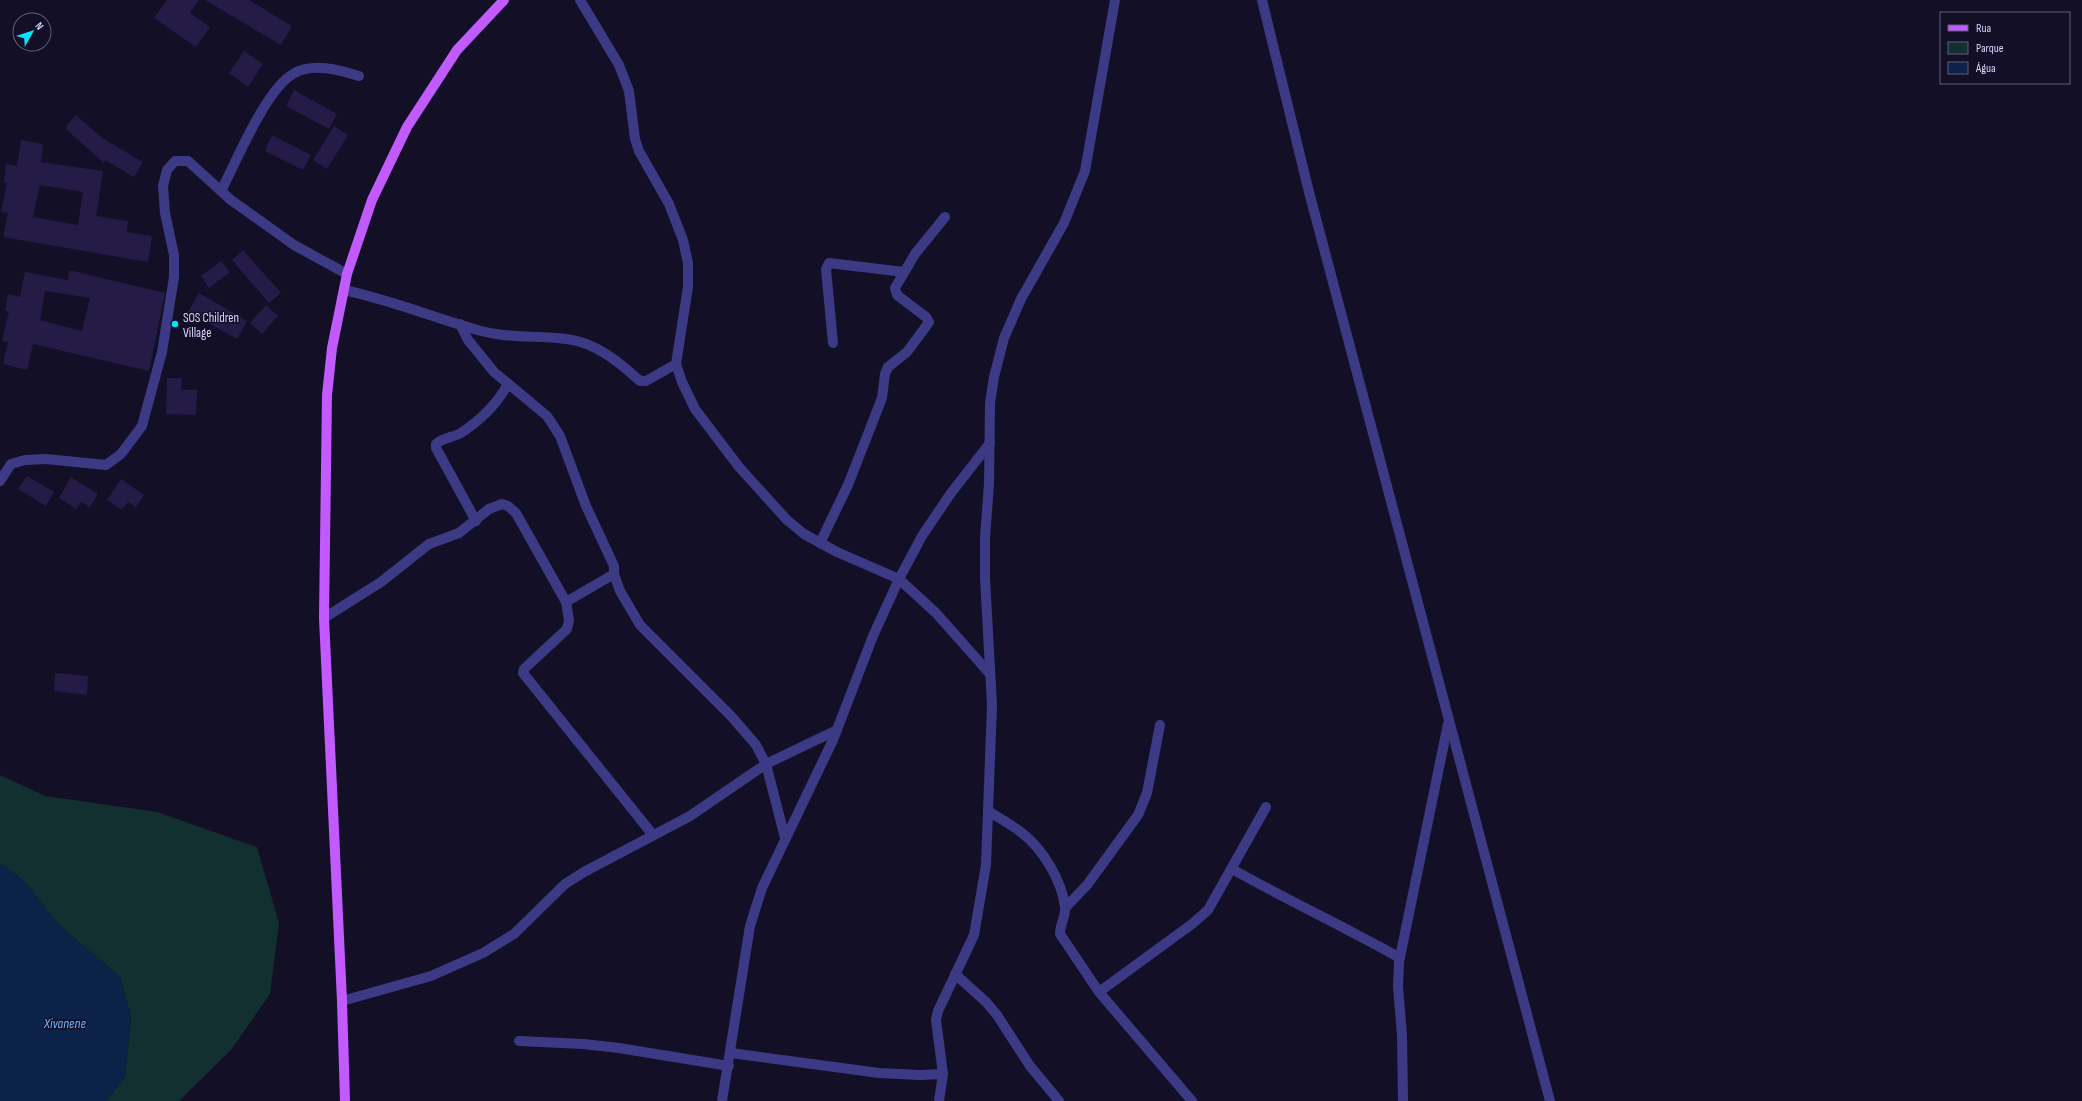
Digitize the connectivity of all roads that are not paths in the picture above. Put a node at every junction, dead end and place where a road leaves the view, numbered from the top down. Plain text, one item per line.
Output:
1 (504, 0) edge
2 (580, 0) edge
3 (1115, 0) edge
4 (1262, 0) edge
5 (359, 76) dead end
6 (221, 191) junction
7 (945, 217) dead end
8 (904, 272) junction
9 (347, 274) junction
10 (344, 290) junction
11 (460, 324) junction
12 (833, 343) dead end
13 (676, 364) junction
14 (508, 384) junction
15 (990, 443) junction
16 (0, 481) edge
17 (476, 521) junction
18 (820, 543) junction
19 (614, 574) junction
20 (899, 579) junction
21 (566, 602) junction
22 (324, 618) junction
23 (990, 674) junction
24 (1448, 722) junction
25 (1160, 725) dead end
26 (837, 730) junction
27 (766, 764) junction
28 (1266, 807) dead end
29 (988, 811) junction
30 (653, 835) junction
31 (785, 838) junction
32 (1232, 869) junction
33 (1065, 908) junction
34 (1400, 958) junction
35 (955, 974) junction
36 (1099, 992) junction
37 (342, 1001) junction
38 (519, 1041) dead end
39 (731, 1053) junction
40 (729, 1066) junction
41 (943, 1074) junction
42 (1185, 1099) edge
43 (345, 1101) edge
44 (722, 1101) edge
45 (939, 1101) edge
46 (1059, 1101) edge
47 (1403, 1101) edge
48 (1550, 1101) edge

1 - 9 main road
2 - 13 street
3 - 15 street
4 - 24 street
5 - 6 street
6 - 9 street
6 - 16 street
7 - 8 street
8 - 12 street
8 - 18 street
9 - 10 main road
10 - 11 street
10 - 22 main road
11 - 13 street
11 - 14 street
13 - 18 street
14 - 17 street
14 - 19 street
15 - 20 street
15 - 23 street
17 - 21 street
17 - 22 street
18 - 20 street
19 - 21 street
19 - 27 street
20 - 23 street
20 - 26 street
21 - 30 street
22 - 37 main road
23 - 29 street
24 - 34 street
24 - 48 street
25 - 33 street
26 - 27 street
26 - 31 street
27 - 30 street
27 - 31 street
28 - 32 street
29 - 33 street
29 - 35 street
30 - 37 street
31 - 39 street
32 - 34 street
32 - 36 street
33 - 36 street
34 - 47 street
35 - 41 street
35 - 46 street
36 - 42 street
37 - 43 main road
38 - 40 street
39 - 40 street
39 - 41 street
40 - 44 street
41 - 45 street

